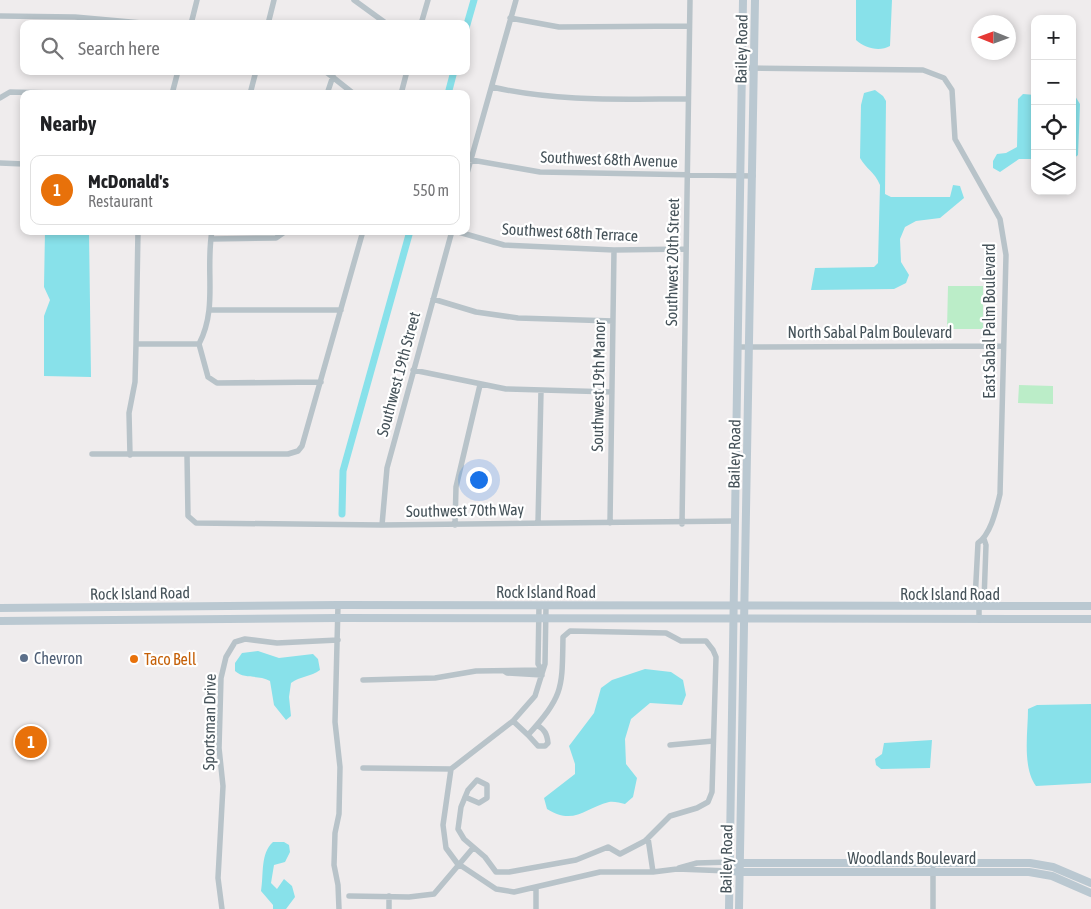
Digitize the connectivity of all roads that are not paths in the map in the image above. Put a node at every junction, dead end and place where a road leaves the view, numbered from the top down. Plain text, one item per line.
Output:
1 (197, 0) edge
2 (274, 0) edge
3 (354, 0) edge
4 (428, 0) edge
5 (516, 0) edge
6 (690, 0) edge
7 (743, 0) edge
8 (755, 0) edge
9 (0, 16) edge
10 (510, 18) junction
11 (108, 20) edge
12 (193, 20) edge
13 (269, 20) edge
14 (382, 20) edge
15 (422, 20) edge
16 (689, 26) junction
17 (742, 68) junction
18 (754, 68) junction
19 (177, 75) edge
20 (255, 75) edge
21 (406, 75) edge
22 (333, 76) joint
23 (492, 87) junction
24 (173, 90) edge
25 (251, 90) edge
26 (329, 90) edge
27 (349, 90) edge
28 (402, 90) edge
29 (20, 92) edge
30 (1, 96) edge
31 (688, 99) junction
32 (470, 154) edge
33 (470, 160) edge
34 (0, 164) edge
35 (20, 164) edge
36 (687, 176) junction
37 (740, 176) junction
38 (752, 176) junction
39 (138, 235) edge
40 (212, 235) edge
41 (281, 235) edge
42 (362, 235) edge
43 (452, 235) edge
44 (468, 235) edge
45 (211, 239) junction
46 (686, 249) junction
47 (614, 250) junction
48 (433, 299) junction
49 (210, 310) junction
50 (341, 310) junction
51 (612, 321) junction
52 (136, 344) junction
53 (198, 344) junction
54 (1003, 346) junction
55 (738, 347) junction
56 (750, 347) junction
57 (413, 370) junction
58 (321, 382) junction
59 (480, 386) junction
60 (541, 391) junction
61 (612, 392) junction
62 (92, 454) dead end
63 (130, 455) junction
64 (187, 455) junction
65 (735, 521) junction
66 (538, 523) junction
67 (610, 523) junction
68 (455, 524) junction
69 (682, 524) junction
70 (382, 525) junction
71 (338, 605) junction
72 (542, 606) junction
73 (1091, 606) edge
74 (734, 607) junction
75 (745, 607) junction
76 (0, 608) edge
77 (979, 608) junction
78 (338, 618) junction
79 (542, 619) junction
80 (733, 619) junction
81 (744, 619) junction
82 (1091, 619) edge
83 (979, 620) junction
84 (0, 621) edge
85 (338, 640) junction
86 (542, 672) junction
87 (363, 680) dead end
88 (513, 721) junction
89 (537, 725) junction
90 (528, 735) junction
91 (713, 741) junction
92 (670, 745) dead end
93 (363, 768) dead end
94 (451, 769) junction
95 (465, 797) dead end
96 (648, 838) junction
97 (473, 848) junction
98 (730, 862) junction
99 (933, 862) junction
100 (457, 863) junction
101 (740, 863) junction
102 (677, 869) junction
103 (933, 871) junction
104 (653, 872) junction
105 (730, 872) junction
106 (740, 872) junction
107 (1091, 883) edge
108 (536, 888) junction
109 (1091, 893) edge
110 (349, 896) dead end
111 (389, 896) junction
112 (222, 909) edge
113 (339, 909) edge
114 (389, 909) edge
115 (536, 909) edge
116 (729, 909) edge
117 (740, 909) edge
118 (933, 909) edge

1 - 12 street
2 - 13 street
3 - 14 street
4 - 15 street
5 - 10 street
6 - 16 street, Southwest 20th Street
7 - 17 street, Bailey Road
8 - 18 street, Bailey Road
9 - 11 street
10 - 16 street
10 - 23 street
16 - 31 street, Southwest 20th Street
17 - 18 street, East Sabal Palm Boulevard
17 - 37 street, Bailey Road
18 - 38 street, Bailey Road
18 - 54 street, East Sabal Palm Boulevard
19 - 24 street
20 - 25 street
21 - 28 street
22 - 26 street
22 - 27 street
23 - 31 street
23 - 32 street
29 - 30 street
31 - 36 street, Southwest 20th Street
33 - 36 street, Southwest 68th Avenue
34 - 35 street
36 - 37 street, Southwest 68th Avenue
36 - 46 street, Southwest 20th Street
37 - 38 street, Southwest 68th Avenue
37 - 55 street, Bailey Road
38 - 56 street, Bailey Road
39 - 52 street
40 - 45 street
41 - 45 street
42 - 50 street
43 - 48 street, Southwest 19th Street
44 - 47 street, Southwest 68th Terrace
45 - 49 street
46 - 47 street, Southwest 68th Terrace
46 - 69 street, Southwest 20th Street
47 - 51 street, Southwest 19th Manor
48 - 51 street
48 - 57 street, Southwest 19th Street
49 - 50 street
49 - 53 street
50 - 58 street
51 - 61 street, Southwest 19th Manor
52 - 53 street
52 - 63 street
53 - 58 street
54 - 56 street, North Sabal Palm Boulevard
54 - 77 street, East Sabal Palm Boulevard
55 - 56 street, North Sabal Palm Boulevard
55 - 65 street, Bailey Road
56 - 75 street, Bailey Road
57 - 59 street
57 - 70 street, Southwest 19th Street
58 - 64 street
59 - 60 street
59 - 68 street
60 - 61 street
60 - 66 street
61 - 67 street, Southwest 19th Manor
62 - 63 street
63 - 64 street
64 - 70 street, Southwest 70th Way
65 - 69 street, Southwest 70th Way
65 - 74 street, Bailey Road
66 - 67 street, Southwest 70th Way
66 - 68 street, Southwest 70th Way
67 - 69 street, Southwest 70th Way
68 - 70 street, Southwest 70th Way
71 - 72 street, Rock Island Road
71 - 76 street, Rock Island Road
71 - 78 street
72 - 74 street, Rock Island Road
72 - 79 street
73 - 77 street, Rock Island Road
74 - 75 street, Rock Island Road
74 - 80 street, Bailey Road
75 - 77 street, Rock Island Road
75 - 81 street, Bailey Road
77 - 83 street, East Sabal Palm Boulevard
78 - 79 street, Rock Island Road
78 - 84 street, Rock Island Road
78 - 85 street
79 - 80 street, Rock Island Road
79 - 86 street
80 - 81 street, Rock Island Road
80 - 98 street, Bailey Road
81 - 83 street, Rock Island Road
81 - 101 street, Bailey Road
82 - 83 street, Rock Island Road
85 - 112 street, Sportsman Drive
85 - 113 street
86 - 87 street
86 - 88 street
88 - 90 street
88 - 94 street
89 - 90 street
89 - 90 street
89 - 91 street
91 - 92 street
91 - 96 street
93 - 94 street
94 - 100 street
95 - 97 street
96 - 97 street
96 - 104 street
97 - 100 street
98 - 101 street, Woodlands Boulevard
98 - 102 street
98 - 105 street, Bailey Road
99 - 101 street, Woodlands Boulevard
99 - 103 street
99 - 107 street, Woodlands Boulevard
100 - 108 street
100 - 111 street
101 - 106 street, Bailey Road
102 - 104 street
102 - 105 street
103 - 106 street, Woodlands Boulevard
103 - 109 street, Woodlands Boulevard
103 - 118 street
104 - 108 street
105 - 106 street, Woodlands Boulevard
105 - 116 street, Bailey Road
106 - 117 street, Bailey Road
108 - 115 street
110 - 111 street
111 - 114 street

